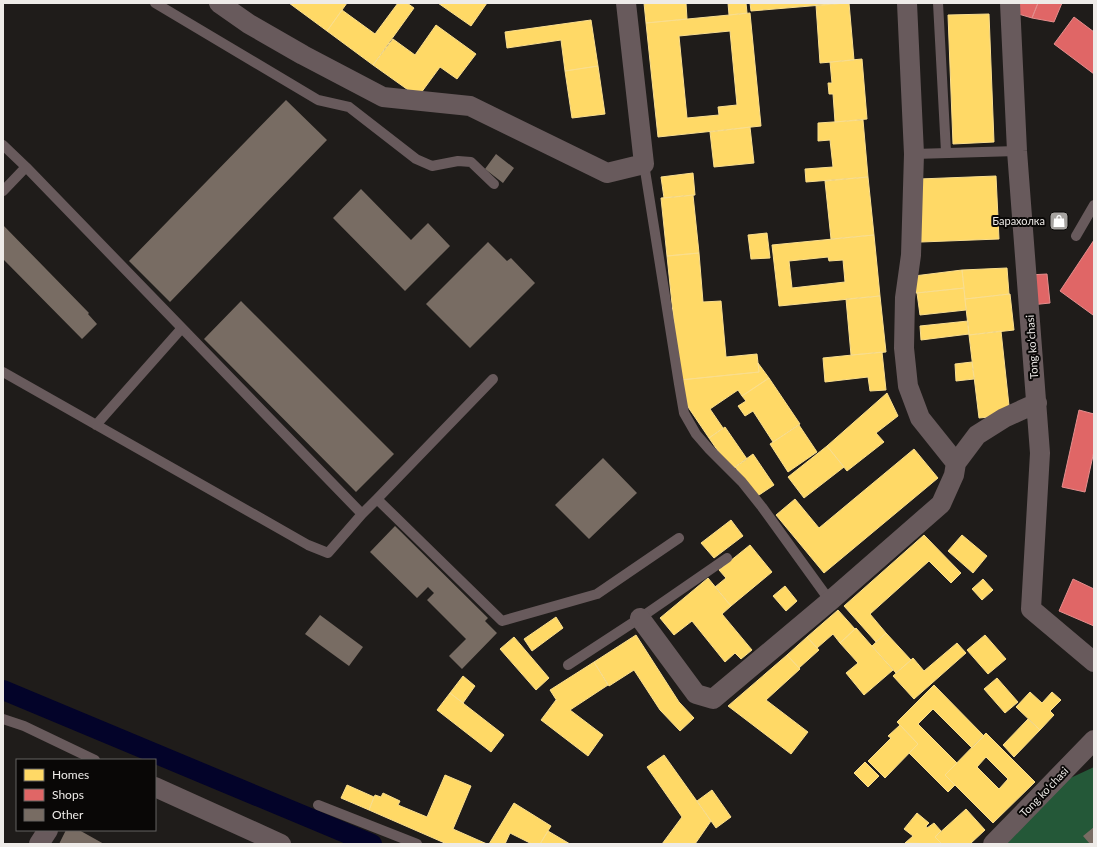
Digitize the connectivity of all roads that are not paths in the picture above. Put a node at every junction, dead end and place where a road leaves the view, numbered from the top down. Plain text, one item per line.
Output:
1 (156, 3) edge
2 (219, 3) edge
3 (626, 3) edge
4 (907, 3) edge
5 (938, 3) edge
6 (1010, 3) edge
7 (3, 145) edge
8 (1017, 151) junction
9 (946, 152) junction
10 (914, 154) junction
11 (644, 164) junction
12 (26, 167) junction
13 (494, 184) dead end
14 (3, 192) edge
15 (1094, 205) edge
16 (1076, 236) dead end
17 (182, 328) junction
18 (3, 372) edge
19 (493, 380) dead end
20 (1037, 403) junction
21 (96, 425) junction
22 (956, 463) junction
23 (377, 498) junction
24 (362, 514) junction
25 (679, 538) dead end
26 (727, 558) dead end
27 (830, 601) junction
28 (640, 618) junction
29 (1094, 662) edge
30 (568, 665) dead end
31 (3, 719) edge
32 (1094, 740) edge
33 (93, 759) edge
34 (156, 787) edge
35 (318, 805) dead end
36 (47, 831) edge
37 (39, 844) edge
38 (281, 844) edge
39 (417, 844) edge
40 (993, 844) edge

1 - 13 lane
2 - 11 street
3 - 11 street
4 - 10 street
5 - 9 lane
6 - 8 street, Tong koʻchasi
7 - 12 lane
8 - 9 lane
8 - 20 street, Tong koʻchasi
9 - 10 lane
10 - 22 street
11 - 27 lane
12 - 14 lane
12 - 17 lane
15 - 16 lane
17 - 21 lane
17 - 24 lane
18 - 21 lane
19 - 23 lane
20 - 22 street
20 - 29 street, Tong koʻchasi
21 - 24 lane
22 - 27 street
23 - 24 lane
23 - 25 lane
26 - 28 lane
27 - 28 street
28 - 30 lane
31 - 33 lane
32 - 40 street, Tong koʻchasi
34 - 38 street
35 - 39 lane
36 - 37 street

